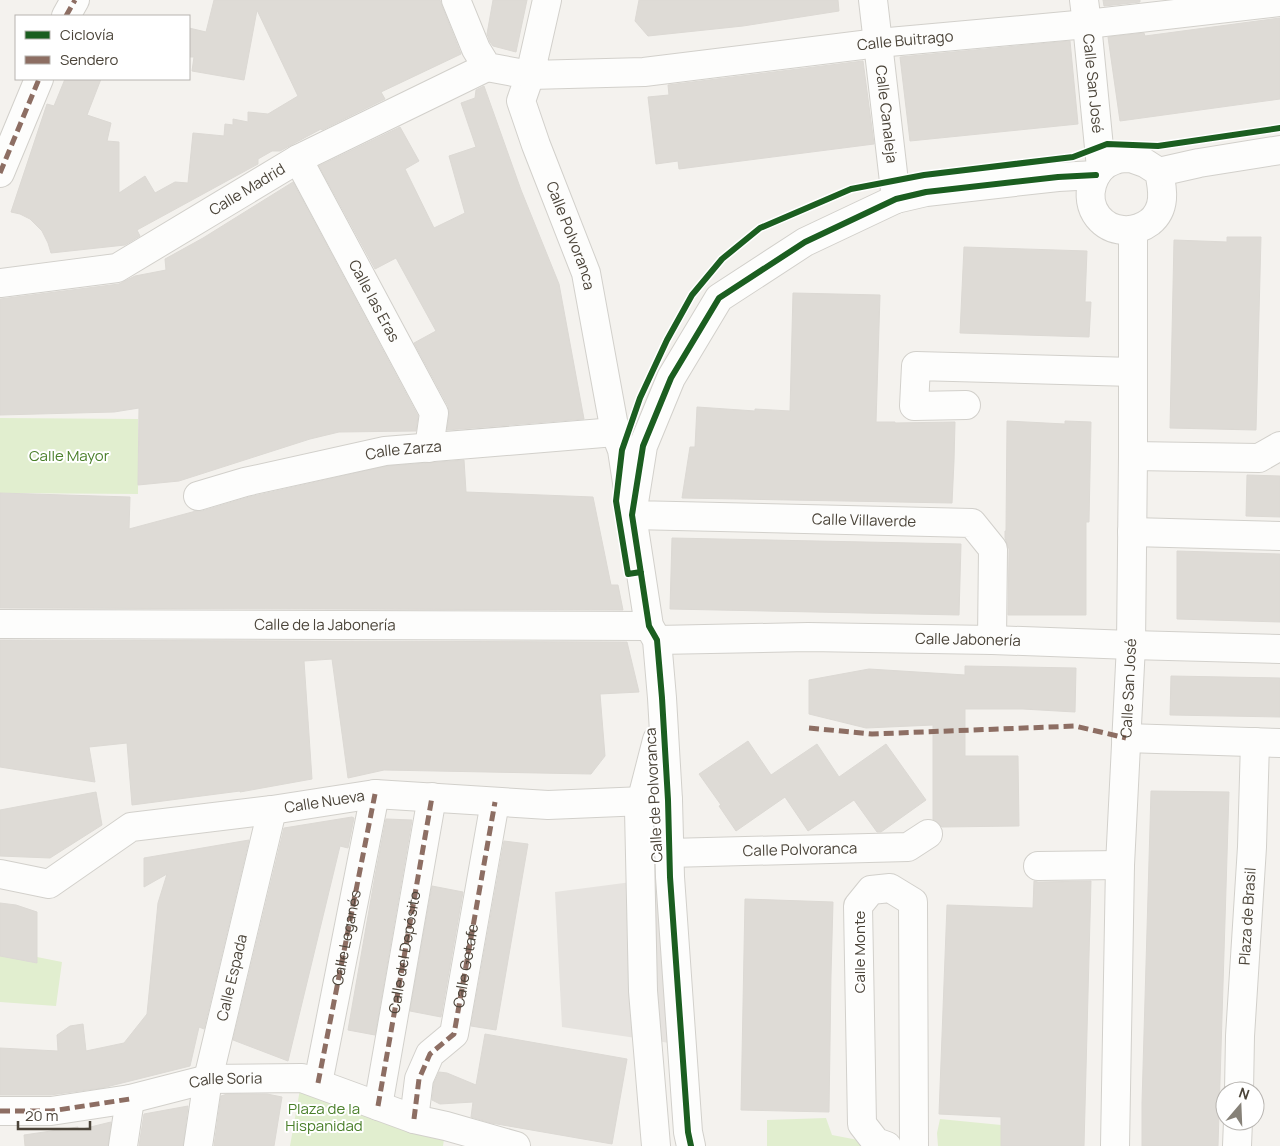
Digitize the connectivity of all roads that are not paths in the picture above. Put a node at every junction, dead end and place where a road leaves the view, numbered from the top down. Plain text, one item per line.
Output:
1 (75, 0) edge
2 (456, 0) edge
3 (547, 0) edge
4 (873, 0) edge
5 (1280, 2) edge
6 (1086, 12) edge
7 (67, 15) edge
8 (878, 43) junction
9 (487, 67) junction
10 (530, 75) junction
11 (39, 80) edge
12 (1280, 150) edge
13 (298, 160) junction
14 (1098, 171) junction
15 (1159, 172) junction
16 (0, 173) edge
17 (896, 200) junction
18 (1133, 230) junction
19 (0, 283) edge
20 (1133, 372) junction
21 (966, 405) dead end
22 (614, 432) junction
23 (1280, 446) edge
24 (429, 448) junction
25 (1133, 456) junction
26 (198, 496) dead end
27 (632, 515) junction
28 (1132, 532) junction
29 (1280, 536) edge
30 (0, 624) edge
31 (653, 633) junction
32 (992, 640) junction
33 (1131, 645) junction
34 (1280, 649) edge
35 (663, 718) junction
36 (1126, 738) junction
37 (1268, 743) edge
38 (375, 794) junction
39 (432, 798) junction
40 (668, 800) junction
41 (641, 801) junction
42 (495, 802) junction
43 (272, 810) junction
44 (928, 834) dead end
45 (669, 853) junction
46 (1120, 865) junction
47 (1038, 866) dead end
48 (0, 874) edge
49 (208, 1079) junction
50 (1239, 1081) edge
51 (318, 1084) junction
52 (130, 1099) junction
53 (378, 1106) junction
54 (0, 1111) edge
55 (414, 1119) junction
56 (1238, 1131) edge
57 (445, 1136) edge
58 (123, 1146) edge
59 (198, 1146) edge
60 (516, 1146) edge
61 (656, 1146) edge
62 (691, 1146) edge
63 (887, 1146) edge
64 (914, 1146) edge
65 (1115, 1146) edge
66 (1237, 1146) edge

1 - 7 street
2 - 9 street
3 - 10 street
4 - 8 street, Calle Canaleja
5 - 6 street, Calle Buitrago
6 - 8 street, Calle Buitrago
6 - 14 street, Calle San José
8 - 10 street, Calle Buitrago
8 - 17 street, Calle Canaleja
9 - 10 street
9 - 13 street, Calle Madrid
10 - 22 street, Calle Polvoranca
11 - 16 street
12 - 15 street
13 - 19 street, Calle Madrid
13 - 24 street, Calle las Eras
14 - 15 street
14 - 17 street, Calle de Polvoranca
14 - 18 street
15 - 18 street
17 - 27 street, Calle de Polvoranca
18 - 20 street, Calle San José
20 - 21 street
20 - 25 street, Calle San José
22 - 24 street, Calle Zarza
22 - 27 street, Calle Polvoranca
23 - 25 street
24 - 26 street, Calle Zarza
25 - 28 street, Calle San José
27 - 31 street, Calle de Polvoranca
27 - 32 street, Calle Villaverde
28 - 29 street
28 - 33 street, Calle San José
30 - 31 street, Calle de la Jabonería
31 - 32 street, Calle Jabonería
31 - 35 street, Calle de Polvoranca
32 - 33 street, Calle Jabonería
33 - 34 street, Calle Jabonería
33 - 36 street, Calle San José
35 - 40 street, Calle de Polvoranca
35 - 41 street, Calle de Polvoranca
36 - 37 street
36 - 46 street, Calle San José
37 - 50 street, Plaza de Brasil
38 - 39 street, Calle Nueva
38 - 43 street, Calle Nueva
38 - 51 street, Calle Leganés
39 - 42 street, Calle Nueva
39 - 53 street, Calle del Depósito
40 - 41 street, Calle Nueva
40 - 45 street, Calle de Polvoranca
41 - 42 street, Calle Nueva
41 - 61 street, Calle de Polvoranca
42 - 55 street, Calle Getafe
43 - 48 street, Calle Nueva
43 - 49 street, Calle Espada
44 - 45 street, Calle Polvoranca
45 - 62 street, Calle de Polvoranca
46 - 47 street
46 - 65 street, Calle San José
49 - 51 street, Calle Soria
49 - 52 street, Calle Soria
49 - 59 street, Calle Espada
51 - 53 street, Calle Soria
52 - 54 street, Calle Soria
52 - 58 street
53 - 55 street, Calle Soria
55 - 57 street, Calle Soria
56 - 66 street
57 - 60 street, Calle Soria
63 - 64 street, Calle Monte

